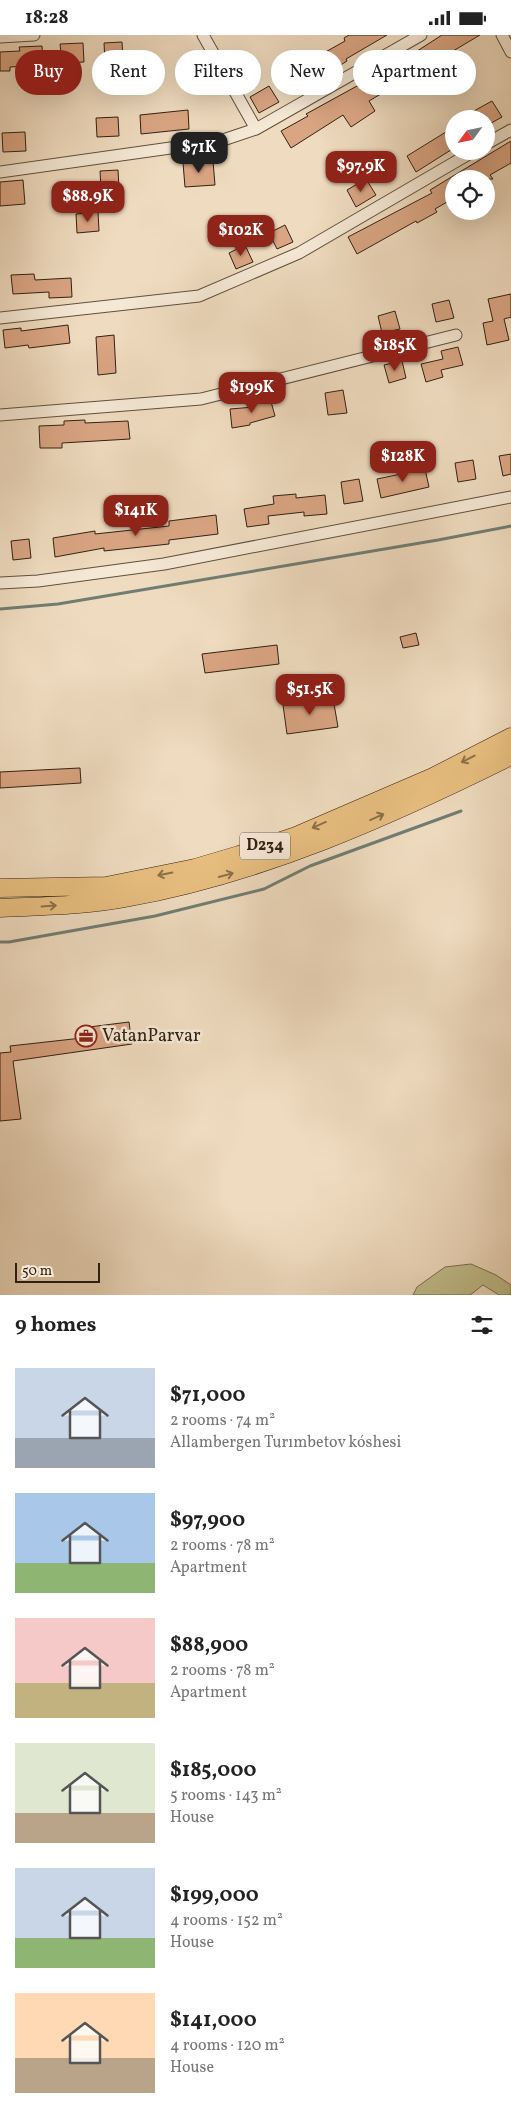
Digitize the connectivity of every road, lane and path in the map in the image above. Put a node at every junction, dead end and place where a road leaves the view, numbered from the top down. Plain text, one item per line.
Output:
1 (34, 35) edge
2 (203, 35) edge
3 (420, 35) edge
4 (502, 35) edge
5 (0, 37) edge
6 (511, 53) edge
7 (256, 129) junction
8 (511, 130) edge
9 (495, 139) edge
10 (459, 160) edge
11 (0, 172) edge
12 (0, 318) edge
13 (456, 335) dead end
14 (0, 415) edge
15 (511, 497) edge
16 (0, 583) edge
17 (511, 737) edge
18 (511, 755) edge
19 (0, 888) edge
20 (0, 908) edge

1 - 5 street
2 - 7 street
3 - 7 street
4 - 6 street
7 - 11 street
8 - 9 street
10 - 12 street
13 - 14 street
15 - 16 street
17 -> 19 main road, D234
20 -> 18 main road, D234

